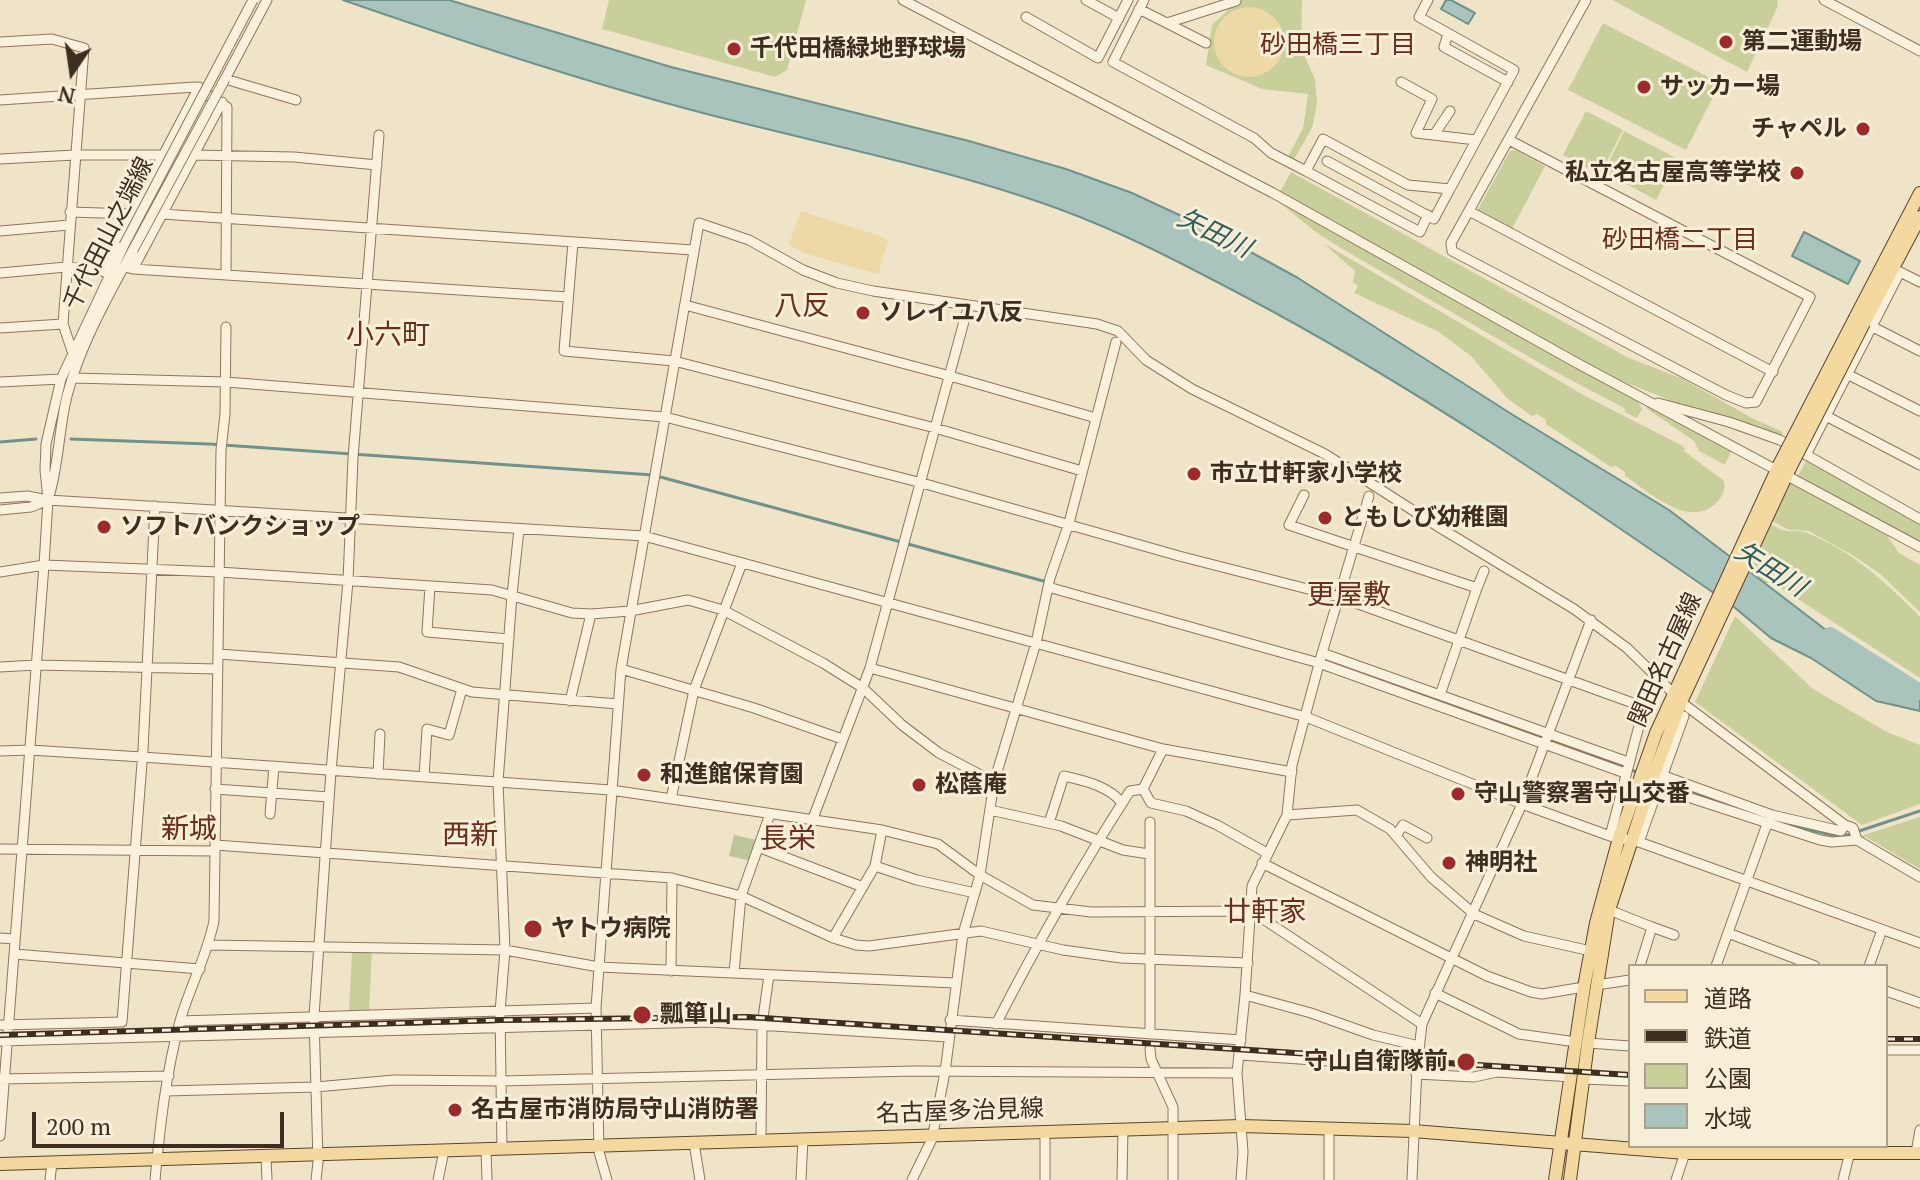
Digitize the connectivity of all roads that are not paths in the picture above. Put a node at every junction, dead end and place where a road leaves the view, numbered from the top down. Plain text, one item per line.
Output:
1 (253, 0) edge
2 (267, 0) edge
3 (903, 0) edge
4 (1086, 0) edge
5 (1128, 0) edge
6 (1428, 0) edge
7 (1586, 0) edge
8 (1824, 0) edge
9 (1236, 1) edge
10 (1142, 4) edge
11 (1026, 17) dead end
12 (1119, 18) junction
13 (1167, 23) junction
14 (0, 42) edge
15 (1206, 43) dead end
16 (1920, 51) edge
17 (225, 79) junction
18 (1401, 82) dead end
19 (199, 87) junction
20 (79, 94) junction
21 (0, 100) edge
22 (296, 100) dead end
23 (222, 102) junction
24 (1450, 111) dead end
25 (379, 135) dead end
26 (1434, 135) junction
27 (1476, 140) junction
28 (1509, 140) junction
29 (75, 155) junction
30 (163, 155) junction
31 (193, 155) junction
32 (228, 156) junction
33 (0, 159) edge
34 (1327, 161) dead end
35 (377, 165) junction
36 (1306, 171) junction
37 (1450, 189) junction
38 (1920, 193) edge
39 (1469, 211) junction
40 (1918, 211) edge
41 (70, 212) junction
42 (133, 214) junction
43 (162, 214) junction
44 (1428, 215) junction
45 (228, 216) junction
46 (69, 225) junction
47 (372, 226) junction
48 (0, 231) edge
49 (573, 242) junction
50 (129, 248) junction
51 (693, 250) junction
52 (66, 267) junction
53 (128, 268) junction
54 (1893, 268) junction
55 (0, 273) edge
56 (226, 273) junction
57 (105, 274) junction
58 (1920, 282) edge
59 (367, 283) junction
60 (568, 297) junction
61 (685, 305) junction
62 (966, 314) dead end
63 (1863, 323) junction
64 (63, 324) junction
65 (226, 327) dead end
66 (0, 328) edge
67 (1116, 342) dead end
68 (72, 351) junction
69 (1920, 351) edge
70 (674, 361) junction
71 (1773, 372) junction
72 (1847, 374) junction
73 (950, 376) junction
74 (73, 378) junction
75 (61, 379) junction
76 (0, 382) edge
77 (226, 382) junction
78 (359, 393) junction
79 (1645, 399) junction
80 (1920, 411) edge
81 (1826, 416) junction
82 (665, 417) junction
83 (1096, 418) junction
84 (935, 428) junction
85 (1806, 455) junction
86 (1920, 465) edge
87 (1082, 471) junction
88 (1782, 472) junction
89 (922, 483) junction
90 (1304, 495) dead end
91 (1369, 496) dead end
92 (0, 498) edge
93 (48, 500) junction
94 (155, 506) junction
95 (221, 509) junction
96 (0, 510) edge
97 (351, 519) junction
98 (1920, 519) edge
99 (1069, 523) junction
100 (519, 529) junction
101 (644, 536) junction
102 (1354, 545) junction
103 (1920, 547) edge
104 (742, 563) junction
105 (44, 565) junction
106 (153, 570) junction
107 (1484, 571) dead end
108 (0, 572) edge
109 (219, 572) junction
110 (348, 581) junction
111 (1049, 584) junction
112 (430, 586) junction
113 (1477, 588) junction
114 (512, 595) junction
115 (1339, 597) junction
116 (890, 603) junction
117 (723, 610) junction
118 (630, 611) junction
119 (591, 614) junction
120 (1591, 620) junction
121 (509, 639) junction
122 (1459, 641) junction
123 (1036, 643) junction
124 (218, 654) junction
125 (1320, 658) junction
126 (340, 663) junction
127 (36, 665) junction
128 (0, 667) edge
129 (147, 667) junction
130 (870, 668) junction
131 (218, 669) junction
132 (621, 669) junction
133 (1569, 680) junction
134 (863, 688) junction
135 (462, 689) junction
136 (694, 690) junction
137 (505, 695) junction
138 (1440, 695) junction
139 (1678, 698) junction
140 (570, 701) junction
141 (618, 704) junction
142 (1017, 710) junction
143 (1684, 716) dead end
144 (1306, 717) junction
145 (380, 734) dead end
146 (1549, 734) junction
147 (842, 739) junction
148 (1545, 745) junction
149 (1163, 749) junction
150 (30, 750) junction
151 (0, 751) edge
152 (142, 757) junction
153 (216, 762) junction
154 (274, 766) junction
155 (1627, 768) junction
156 (331, 771) junction
157 (1292, 772) junction
158 (378, 774) junction
159 (424, 777) junction
160 (498, 782) junction
161 (994, 782) junction
162 (1656, 782) junction
163 (215, 789) junction
164 (1143, 789) junction
165 (611, 790) junction
166 (272, 792) junction
167 (329, 797) junction
168 (671, 799) junction
169 (1122, 803) junction
170 (1522, 804) junction
171 (990, 810) junction
172 (270, 814) dead end
173 (770, 814) junction
174 (1287, 815) junction
175 (812, 821) junction
176 (1150, 822) dead end
177 (1049, 823) junction
178 (1767, 824) junction
179 (1849, 827) junction
180 (882, 830) junction
181 (1396, 836) junction
182 (1427, 838) dead end
183 (1100, 839) junction
184 (1625, 839) junction
185 (1857, 840) junction
186 (22, 847) junction
187 (758, 847) junction
188 (214, 848) junction
189 (0, 849) edge
190 (135, 849) junction
191 (326, 853) junction
192 (1267, 853) junction
193 (1149, 854) junction
194 (1262, 863) junction
195 (501, 865) junction
196 (875, 866) junction
197 (606, 872) junction
198 (980, 875) junction
199 (1920, 877) edge
200 (672, 878) junction
201 (1746, 881) junction
202 (863, 887) junction
203 (975, 893) junction
204 (741, 896) junction
205 (1057, 910) junction
206 (1609, 910) junction
207 (1151, 911) junction
208 (1251, 911) junction
209 (1474, 914) junction
210 (1652, 927) junction
211 (1882, 930) junction
212 (1728, 933) junction
213 (963, 934) junction
214 (1674, 935) dead end
215 (0, 938) edge
216 (833, 938) junction
217 (15, 939) junction
218 (1038, 943) junction
219 (1920, 943) edge
220 (209, 945) junction
221 (320, 945) junction
222 (505, 950) junction
223 (1591, 951) junction
224 (14, 954) junction
225 (1452, 958) junction
226 (1150, 959) junction
227 (1248, 963) junction
228 (126, 964) junction
229 (1641, 964) edge
230 (1717, 964) edge
231 (1810, 964) edge
232 (1870, 964) edge
233 (599, 967) junction
234 (200, 969) junction
235 (671, 971) junction
236 (734, 973) junction
237 (769, 975) junction
238 (0, 977) edge
239 (12, 977) junction
240 (1628, 980) edge
241 (955, 983) junction
242 (1590, 986) junction
243 (1888, 992) edge
244 (1435, 993) junction
245 (1245, 995) junction
246 (1920, 1003) edge
247 (596, 1008) junction
248 (500, 1012) junction
249 (314, 1016) junction
250 (950, 1020) junction
251 (180, 1021) junction
252 (996, 1024) junction
253 (1422, 1024) junction
254 (4, 1025) edge
255 (596, 1025) junction
256 (762, 1025) junction
257 (500, 1027) junction
258 (315, 1032) junction
259 (1150, 1034) junction
260 (177, 1037) junction
261 (948, 1037) junction
262 (1241, 1040) junction
263 (4, 1041) edge
264 (1582, 1042) junction
265 (1419, 1046) junction
266 (1628, 1046) edge
267 (1150, 1049) dead end
268 (1888, 1050) edge
269 (1920, 1050) edge
270 (1240, 1055) junction
271 (1417, 1070) junction
272 (1157, 1071) junction
273 (945, 1072) junction
274 (1237, 1073) junction
275 (169, 1076) junction
276 (762, 1076) junction
277 (1577, 1078) junction
278 (2, 1079) edge
279 (597, 1079) junction
280 (501, 1081) junction
281 (1628, 1081) edge
282 (316, 1087) junction
283 (166, 1091) junction
284 (1241, 1126) junction
285 (1172, 1128) junction
286 (1123, 1129) junction
287 (1329, 1129) junction
288 (1920, 1130) edge
289 (1045, 1131) junction
290 (1413, 1131) junction
291 (0, 1136) edge
292 (933, 1136) junction
293 (803, 1139) junction
294 (761, 1141) junction
295 (694, 1143) junction
296 (1560, 1143) junction
297 (1575, 1144) junction
298 (599, 1146) junction
299 (502, 1149) junction
300 (486, 1150) junction
301 (1736, 1150) edge
302 (444, 1151) junction
303 (1850, 1152) junction
304 (1685, 1153) junction
305 (1918, 1153) edge
306 (318, 1156) junction
307 (266, 1157) junction
308 (157, 1160) junction
309 (52, 1163) junction
310 (0, 1164) edge
311 (50, 1180) edge
312 (155, 1180) edge
313 (267, 1180) edge
314 (316, 1180) edge
315 (438, 1180) edge
316 (487, 1180) edge
317 (607, 1180) edge
318 (700, 1180) edge
319 (801, 1180) edge
320 (912, 1180) edge
321 (1045, 1180) edge
322 (1122, 1180) edge
323 (1173, 1180) edge
324 (1241, 1180) edge
325 (1329, 1180) edge
326 (1412, 1180) edge
327 (1555, 1180) edge
328 (1570, 1180) edge
329 (1676, 1180) edge
330 (1843, 1180) edge

1 - 50 street, 千代田山之端線, bridge
2 - 17 street, 千代田山之端線
3 - 79 street
4 - 12 street
5 - 12 street
6 - 27 street
7 - 28 street
8 - 16 street
9 - 13 street
10 - 13 street
10 - 36 street
11 - 12 street
13 - 15 street
14 - 20 street
17 - 22 street
17 - 50 street, 千代田山之端線, bridge
18 - 26 street
19 - 20 street
19 - 23 street
19 - 30 street
20 - 21 street
20 - 29 street
23 - 31 street
23 - 32 street
24 - 26 street
25 - 35 street
26 - 27 street
27 - 37 street
28 - 39 street
28 - 71 street
29 - 30 street
29 - 33 street
29 - 41 street
30 - 42 street
31 - 32 street
31 - 43 street
32 - 35 street
32 - 45 street
34 - 44 street
35 - 47 street
36 - 37 street
36 - 44 street
37 - 44 street
38 - 40 main road, 関田名古屋線
39 - 71 street
39 - 71 street
40 - 54 main road, 関田名古屋線
41 - 42 street
41 - 46 street
42 - 57 street
43 - 45 street
43 - 53 street
45 - 47 street
45 - 56 street
46 - 48 street
46 - 52 street
47 - 49 street
47 - 59 street
49 - 51 street
49 - 60 street
50 - 53 street, 千代田山之端線
50 - 57 street, 千代田山之端線
51 - 61 street
51 - 120 street
52 - 55 street
52 - 57 street
52 - 64 street
53 - 56 street
53 - 74 street, 千代田山之端線
54 - 58 street
54 - 63 main road, 関田名古屋線
54 - 63 street
56 - 59 street
57 - 68 street, 千代田山之端線
59 - 60 street
59 - 78 street
60 - 70 street
61 - 70 street
61 - 73 street
62 - 73 street
63 - 69 street
63 - 72 street
63 - 88 main road, 関田名古屋線, bridge
64 - 66 street
64 - 68 street
65 - 77 street
67 - 83 street
68 - 75 street, 千代田山之端線
70 - 82 street
70 - 84 street
72 - 80 street
72 - 81 street
73 - 83 street
73 - 84 street
74 - 77 street
74 - 93 street, 千代田山之端線
75 - 76 street
75 - 93 street, 千代田山之端線
77 - 78 street
77 - 95 street
78 - 82 street
78 - 97 street
79 - 85 street
79 - 88 street
81 - 85 street
81 - 86 street
82 - 89 street
82 - 101 street
83 - 87 street
84 - 87 street
84 - 89 street
85 - 98 street
87 - 99 street
88 - 103 street
88 - 139 main road, 関田名古屋線
89 - 99 street
89 - 116 street
90 - 102 street
91 - 102 street
92 - 93 street
93 - 94 street
93 - 96 street
93 - 105 street, 千代田山之端線
94 - 95 street
94 - 106 street
95 - 97 street
95 - 109 street
97 - 100 street
97 - 110 street
99 - 111 street
99 - 115 street
100 - 101 street
100 - 114 street
101 - 104 street
101 - 118 street
102 - 113 street
102 - 115 street
104 - 116 street
104 - 117 street
105 - 106 street
105 - 108 street
105 - 127 street, 千代田山之端線
106 - 109 street
106 - 129 street
107 - 113 street
109 - 110 street
109 - 124 street
110 - 112 street
110 - 126 street
111 - 123 street
111 - 125 street
112 - 114 street
112 - 121 street
113 - 122 street
114 - 119 street
114 - 121 street
115 - 122 street
115 - 125 street
116 - 123 street
116 - 130 street
117 - 118 street
117 - 134 street
117 - 136 street
118 - 119 street
118 - 132 street
119 - 140 street
120 - 133 street
120 - 139 street
121 - 137 street
122 - 133 street
122 - 138 street
123 - 142 street
123 - 144 street
124 - 126 street
124 - 131 street
125 - 138 street
125 - 144 street
125 - 148 street
126 - 135 street
126 - 156 street
127 - 128 street
127 - 129 street
127 - 150 street, 千代田山之端線
129 - 131 street
129 - 152 street
130 - 134 street
130 - 142 street
131 - 153 street
132 - 136 street
132 - 141 street
133 - 146 street
133 - 155 street
134 - 147 street
134 - 161 street
135 - 137 street
135 - 159 street
136 - 147 street
136 - 168 street
137 - 140 street
137 - 160 street
138 - 146 street
139 - 162 main road, 関田名古屋線
139 - 179 street
140 - 141 street
141 - 165 street
142 - 149 street
142 - 161 street
143 - 162 street
144 - 157 street
144 - 170 street
145 - 158 street
146 - 148 street
146 - 155 street
147 - 175 street
148 - 155 street
148 - 170 street
149 - 157 street
149 - 164 street
150 - 151 street
150 - 152 street
150 - 186 street, 千代田山之端線
152 - 153 street
152 - 190 street
153 - 154 street
153 - 163 street
154 - 156 street
154 - 166 street
155 - 184 street
156 - 158 street
156 - 167 street
157 - 174 street
158 - 159 street
159 - 160 street
160 - 165 street
160 - 195 street
161 - 171 street
162 - 178 street
162 - 179 street
162 - 184 main road, 関田名古屋線
163 - 166 street
163 - 188 street
164 - 169 street
164 - 192 street
165 - 168 street
165 - 197 street
166 - 167 street
166 - 172 street
167 - 191 street
168 - 173 street
169 - 177 street
169 - 183 street
170 - 184 street
170 - 209 street
171 - 177 street
171 - 198 street
173 - 175 street
173 - 187 street
174 - 181 street
174 - 192 street
175 - 180 street
176 - 193 street
177 - 183 street
178 - 185 street
178 - 201 street
179 - 185 street
180 - 196 street
180 - 198 street
181 - 182 street
181 - 209 street
183 - 193 street
183 - 205 street
184 - 201 street
184 - 206 main road, 関田名古屋線
184 - 223 main road, 関田名古屋線
185 - 199 street
186 - 189 street
186 - 190 street
186 - 217 street, 千代田山之端線
187 - 202 street
187 - 204 street
188 - 190 street
188 - 191 street
188 - 220 street
190 - 228 street
191 - 195 street
191 - 221 street
192 - 194 street
193 - 207 street
194 - 208 street
194 - 225 street
195 - 197 street
195 - 222 street
196 - 202 street
196 - 203 street
197 - 200 street
197 - 233 street
198 - 203 street
198 - 205 street
200 - 204 street
200 - 235 street
201 - 211 street
201 - 212 street
202 - 216 street
203 - 213 street
204 - 216 street
204 - 236 street
205 - 207 street
205 - 218 street
206 - 210 street
206 - 242 main road, 関田名古屋線
207 - 208 street
207 - 226 street
208 - 227 street
208 - 253 street
209 - 223 street
209 - 225 street
210 - 214 street
210 - 229 street
211 - 219 street
211 - 232 street
212 - 230 street
212 - 231 street
213 - 216 street
213 - 218 street
213 - 241 street
215 - 217 street
217 - 224 street, 千代田山之端線
218 - 226 street
218 - 252 street
220 - 221 street
220 - 234 street
221 - 222 street
221 - 249 street
222 - 233 street
222 - 248 street
223 - 242 main road, 関田名古屋線
224 - 228 street
224 - 239 street, 千代田山之端線
225 - 242 street
225 - 244 street
226 - 227 street
226 - 259 street
227 - 245 street
228 - 234 street
228 - 254 street
233 - 235 street
233 - 247 street
234 - 251 street
235 - 236 street
236 - 237 street
237 - 241 street
237 - 256 street
238 - 239 street
239 - 254 street, 千代田山之端線
240 - 242 street
241 - 250 street
242 - 264 main road, 関田名古屋線
243 - 246 street
244 - 253 street
244 - 264 street
245 - 262 street
245 - 265 street
247 - 248 street
247 - 255 street
248 - 249 street
248 - 257 street
249 - 251 street
249 - 258 street
250 - 252 street
250 - 261 street
251 - 260 street
252 - 259 street
253 - 265 street
254 - 263 street, 千代田山之端線
255 - 256 street
255 - 257 street
255 - 279 street
256 - 261 street
256 - 276 street
257 - 258 street
257 - 280 street
258 - 260 street
258 - 282 street
259 - 262 street
260 - 263 street
260 - 275 street
261 - 273 street
262 - 270 street
263 - 278 street, 千代田山之端線
264 - 266 street
264 - 277 main road, 関田名古屋線
265 - 271 street
267 - 272 street
268 - 269 street
270 - 271 street
270 - 274 street
271 - 277 street
271 - 290 street
272 - 273 street
272 - 274 street
272 - 285 street
273 - 276 street
273 - 292 street
274 - 284 street
275 - 278 street
275 - 283 street
276 - 279 street
276 - 294 street
277 - 281 street
277 - 296 main road, 関田名古屋線
277 - 297 main road, 関田名古屋線
278 - 291 street, 千代田山之端線
279 - 280 street
279 - 298 street
280 - 282 street
280 - 299 street
282 - 283 street
282 - 306 street
283 - 308 street
284 - 285 main road, 名古屋多治見線
284 - 287 main road, 名古屋多治見線
284 - 324 street
285 - 286 main road, 名古屋多治見線
285 - 323 street
286 - 289 main road, 名古屋多治見線
286 - 322 street
287 - 290 main road, 名古屋多治見線
287 - 325 street
288 - 305 street
289 - 292 main road, 名古屋多治見線
289 - 321 street
290 - 296 main road, 名古屋多治見線
290 - 326 street
292 - 293 main road, 名古屋多治見線
292 - 320 street
293 - 294 main road, 名古屋多治見線
293 - 319 street
294 - 295 main road, 名古屋多治見線
295 - 298 main road, 名古屋多治見線
295 - 318 street
296 - 297 main road, 名古屋多治見線
296 - 327 main road, 関田名古屋線
297 - 304 main road, 名古屋多治見線
297 - 328 main road, 関田名古屋線
298 - 299 main road, 名古屋多治見線
298 - 317 street
299 - 300 main road, 名古屋多治見線
300 - 302 main road, 名古屋多治見線
300 - 316 street
301 - 303 main road, 名古屋多治見線
301 - 304 main road, 名古屋多治見線
302 - 306 main road, 名古屋多治見線
302 - 315 street
303 - 305 main road, 名古屋多治見線
303 - 330 street
304 - 329 street
306 - 307 main road, 名古屋多治見線
306 - 314 street
307 - 308 main road, 名古屋多治見線
307 - 313 street
308 - 309 main road, 名古屋多治見線
308 - 312 street
309 - 310 main road, 名古屋多治見線
309 - 311 street

